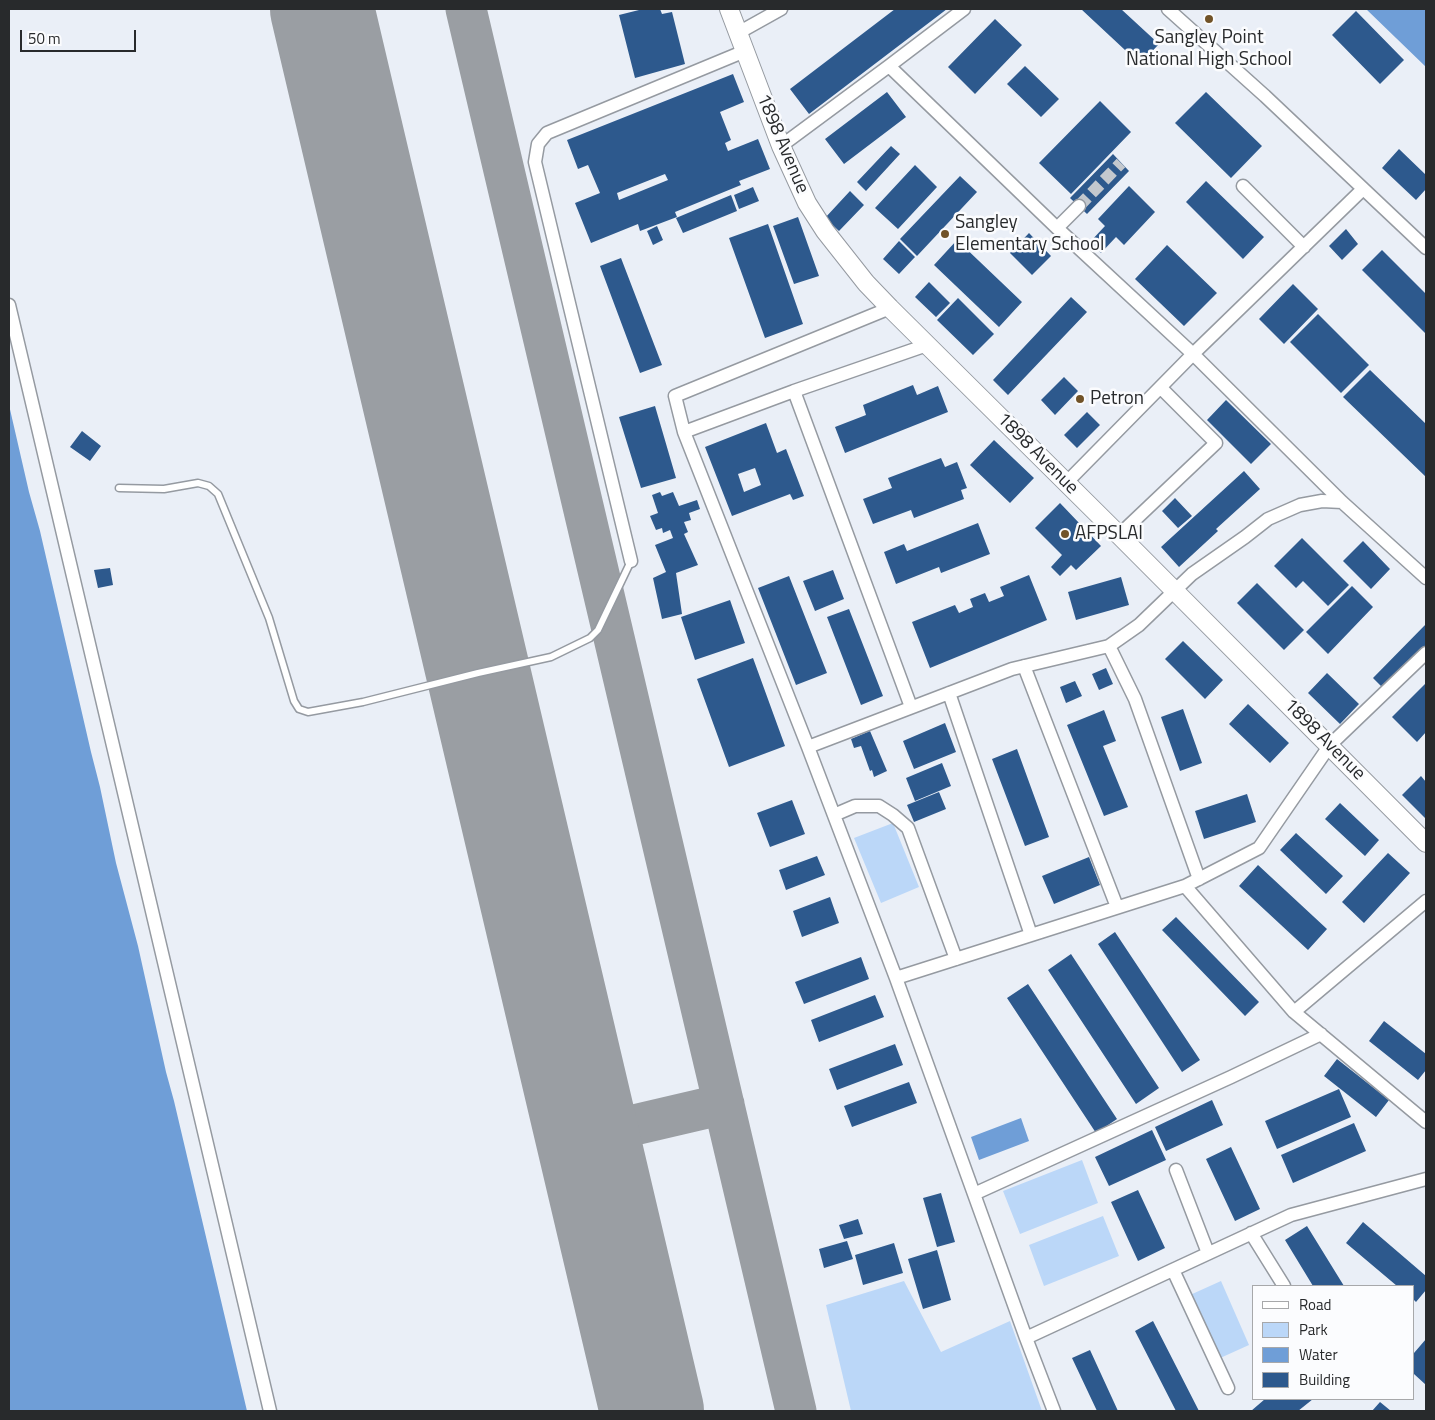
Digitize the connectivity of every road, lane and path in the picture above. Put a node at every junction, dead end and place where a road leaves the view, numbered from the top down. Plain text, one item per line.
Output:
1 (729, 9) edge
2 (781, 9) edge
3 (964, 9) edge
4 (1168, 9) edge
5 (738, 33) junction
6 (745, 51) junction
7 (889, 66) junction
8 (781, 146) junction
9 (1243, 186) dead end
10 (1363, 189) junction
11 (1079, 206) tunnel mouth
12 (1057, 228) junction
13 (1304, 246) junction
14 (1426, 248) edge
15 (9, 305) edge
16 (890, 308) junction
17 (927, 345) junction
18 (1193, 354) junction
19 (1161, 388) junction
20 (794, 391) junction
21 (684, 432) junction
22 (1066, 483) junction
23 (119, 488) dead end
24 (1342, 502) junction
25 (1119, 536) junction
26 (631, 561) joint
27 (1426, 578) edge
28 (1174, 590) junction
29 (1109, 646) junction
30 (1426, 654) edge
31 (1024, 666) junction
32 (949, 692) junction
33 (911, 707) junction
34 (1330, 745) junction
35 (808, 747) junction
36 (834, 815) junction
37 (1426, 843) edge
38 (1199, 879) junction
39 (1185, 886) junction
40 (1426, 901) edge
41 (1118, 907) junction
42 (1031, 935) junction
43 (956, 959) junction
44 (896, 978) junction
45 (1294, 1012) junction
46 (1321, 1034) junction
47 (1426, 1122) edge
48 (1176, 1170) dead end
49 (1426, 1179) edge
50 (974, 1194) junction
51 (1251, 1233) junction
52 (1208, 1253) junction
53 (1172, 1270) junction
54 (1283, 1285) edge
55 (1026, 1338) junction
56 (1228, 1388) dead end
57 (270, 1411) edge
58 (1054, 1411) edge

1 - 5 street, 1898 Avenue
2 - 5 street
3 - 7 street
4 - 10 street
5 - 6 street, 1898 Avenue
6 - 8 street, 1898 Avenue
6 - 26 street
7 - 8 street
7 - 12 street
8 - 16 street, 1898 Avenue
9 - 13 street
10 - 13 street
10 - 14 street
11 - 12 street
12 - 18 street
13 - 18 street
15 - 57 street
16 - 17 street, 1898 Avenue
16 - 21 street
17 - 20 street
17 - 22 street, 1898 Avenue
18 - 19 street
18 - 24 street
19 - 22 street
19 - 25 street
20 - 21 street
20 - 33 street
21 - 35 street
22 - 25 street, 1898 Avenue
23 - 26 lane
24 - 27 street
24 - 28 street
25 - 28 street, 1898 Avenue
28 - 29 street
28 - 34 street, 1898 Avenue
29 - 31 street
29 - 38 street
30 - 34 street
31 - 32 street
31 - 41 street
32 - 33 street
32 - 42 street
33 - 35 street
34 - 37 street, 1898 Avenue
34 - 38 street
35 - 36 street
36 - 43 street
36 - 44 street
38 - 39 street
39 - 41 street
39 - 45 street
40 - 45 street
41 - 42 street
42 - 43 street
43 - 44 street
44 - 50 street
45 - 46 street
46 - 47 street
46 - 50 street
48 - 52 street
49 - 51 street
50 - 55 street
51 - 52 street
51 - 54 street
52 - 53 street
53 - 55 street
53 - 56 street
55 - 58 street

